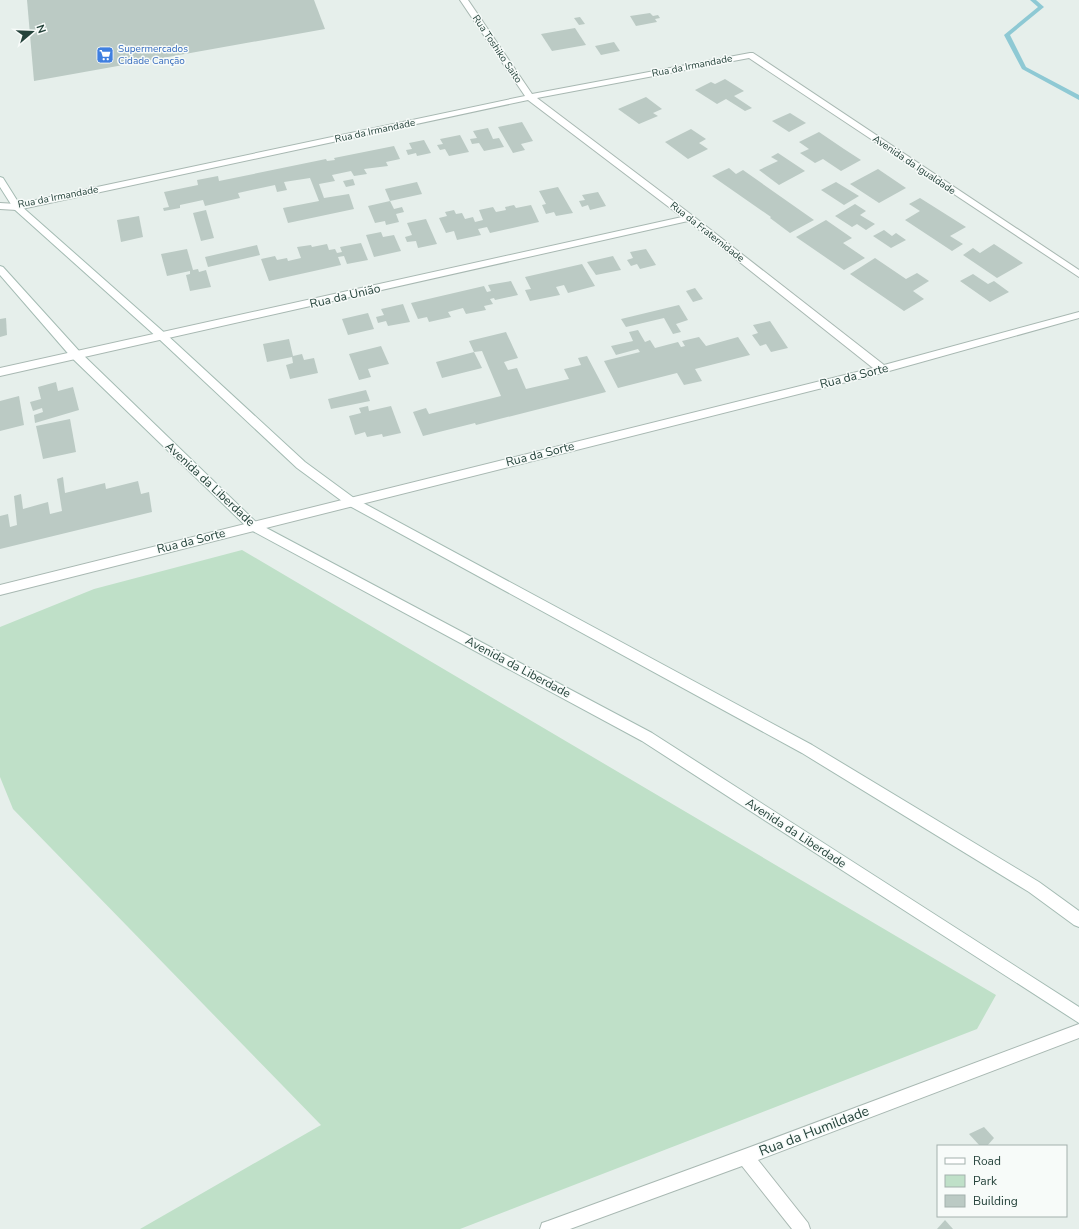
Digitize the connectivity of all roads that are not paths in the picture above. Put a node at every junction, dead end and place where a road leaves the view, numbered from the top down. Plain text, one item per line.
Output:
1 (464, 0) edge
2 (750, 55) joint
3 (530, 97) junction
4 (0, 180) edge
5 (0, 206) edge
6 (17, 207) junction
7 (690, 218) junction
8 (0, 269) edge
9 (1079, 274) edge
10 (1079, 315) edge
11 (163, 336) junction
12 (76, 355) junction
13 (882, 369) junction
14 (0, 372) edge
15 (350, 501) junction
16 (253, 526) junction
17 (0, 590) edge
18 (1079, 920) edge
19 (1079, 1016) edge
20 (1079, 1031) edge
21 (745, 1157) junction
22 (548, 1229) edge
23 (802, 1229) edge

1 - 3 street, Rua Toshiko Saito
2 - 3 street, Rua da Irmandade
2 - 9 street, Avenida da Igualdade
3 - 6 street, Rua da Irmandade
3 - 7 street, Rua da Fraternidade
4 - 6 street
5 - 6 street, Rua da Irmandade
6 - 11 street
7 - 11 street, Rua da União
7 - 13 street, Rua da Fraternidade
8 - 12 street, Avenida da Liberdade
10 - 13 street, Rua da Sorte
11 - 12 street, Rua da União
11 - 15 street
12 - 14 street, Rua da União
12 - 16 street, Avenida da Liberdade
13 - 15 street, Rua da Sorte
15 - 16 street, Rua da Sorte
15 - 18 street
16 - 17 street, Rua da Sorte
16 - 19 street, Avenida da Liberdade
20 - 21 street, Rua da Humildade
21 - 22 street, Rua da Humildade
21 - 23 street

